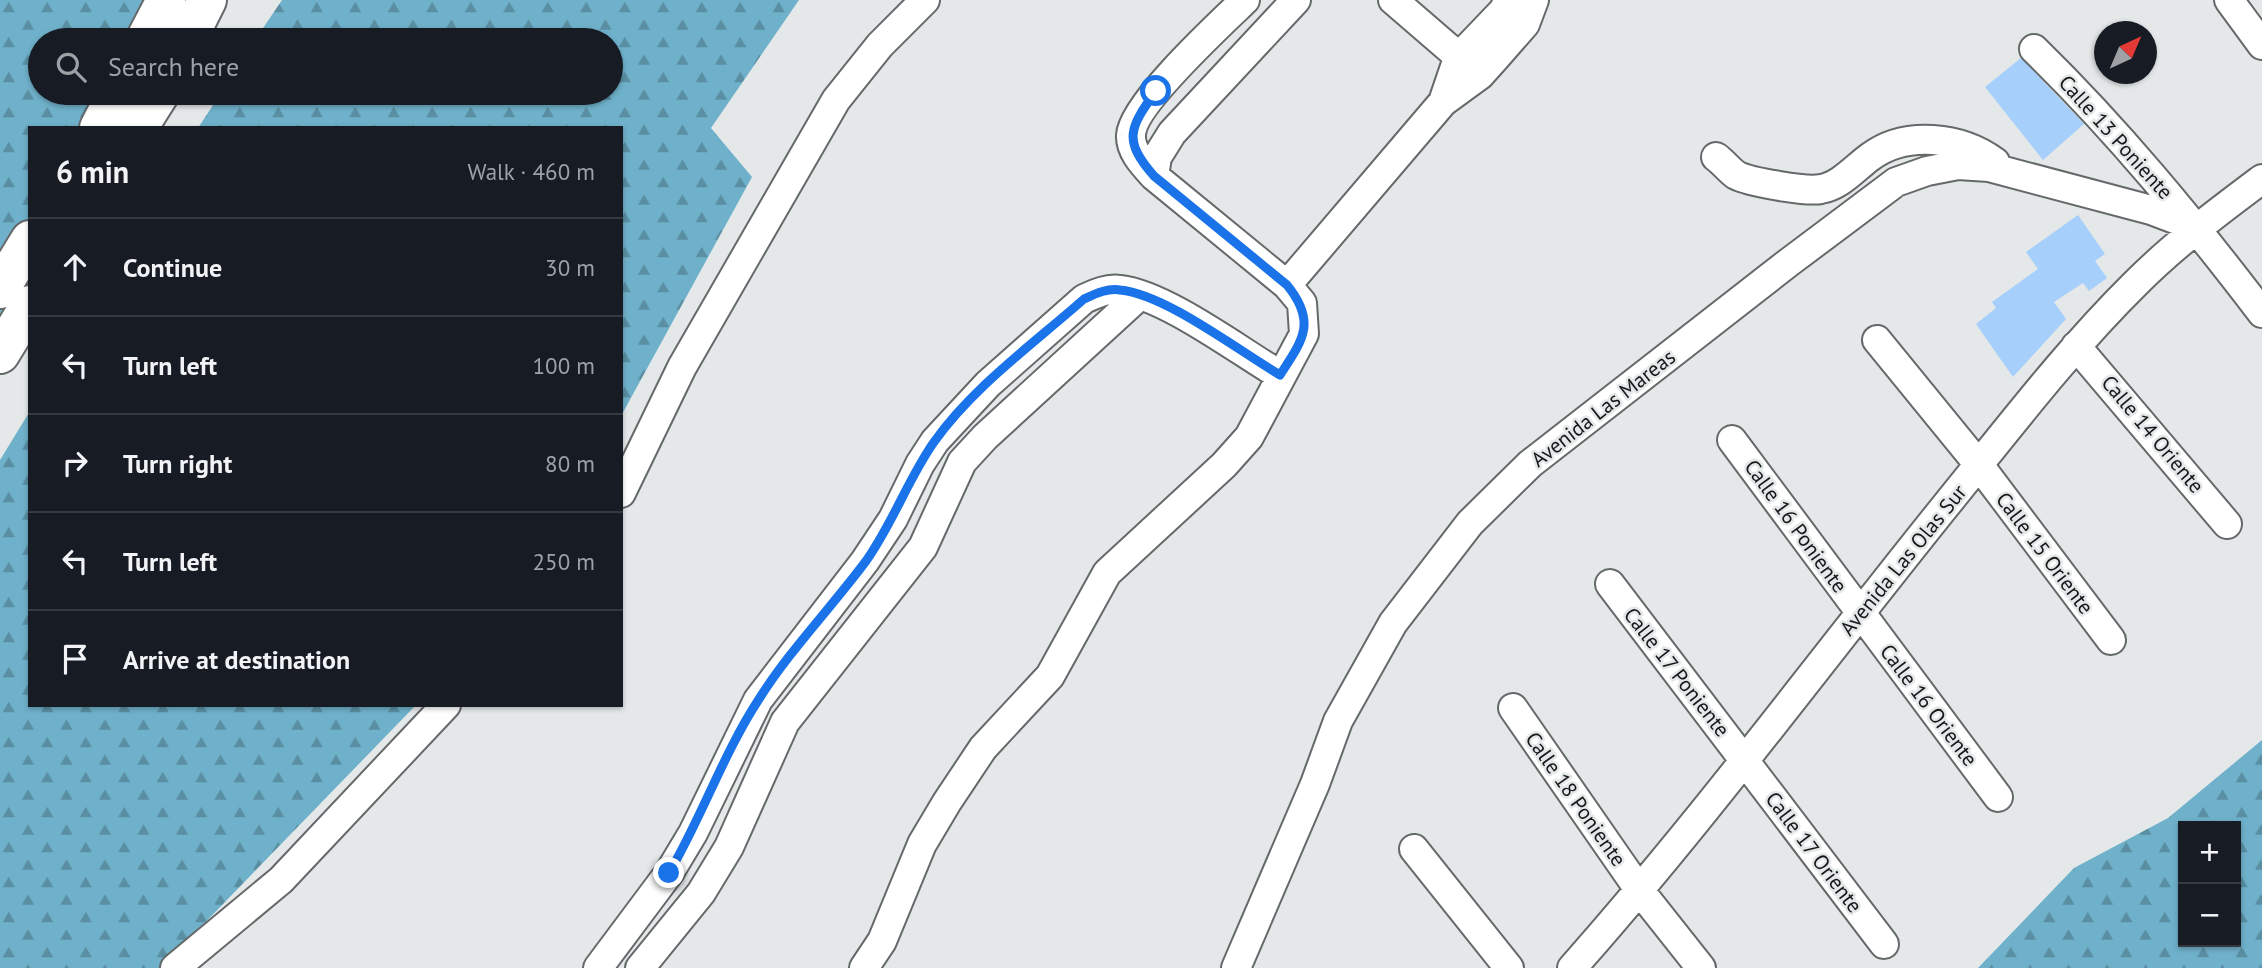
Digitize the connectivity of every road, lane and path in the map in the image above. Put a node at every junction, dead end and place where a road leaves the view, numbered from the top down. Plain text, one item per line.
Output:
1 (166, 0) edge
2 (207, 0) edge
3 (925, 0) edge
4 (1245, 0) edge
5 (1296, 0) edge
6 (1393, 0) edge
7 (1420, 0) edge
8 (1509, 0) edge
9 (1534, 0) edge
10 (2229, 0) edge
11 (151, 28) edge
12 (193, 28) edge
13 (2262, 45) edge
14 (2034, 49) dead end
15 (1475, 61) junction
16 (111, 105) edge
17 (152, 105) edge
18 (100, 126) edge
19 (139, 126) edge
20 (1716, 157) dead end
21 (2008, 173) junction
22 (1154, 176) junction
23 (2262, 179) edge
24 (2196, 228) junction
25 (28, 243) edge
26 (1287, 285) junction
27 (0, 289) edge
28 (1140, 295) junction
29 (28, 308) edge
30 (2262, 313) edge
31 (1877, 340) dead end
32 (2076, 346) junction
33 (0, 354) edge
34 (1280, 375) junction
35 (1732, 440) dead end
36 (1979, 465) junction
37 (623, 489) edge
38 (2227, 524) dead end
39 (1610, 584) dead end
40 (1860, 613) junction
41 (2112, 640) dead end
42 (758, 700) junction
43 (444, 707) edge
44 (1513, 708) dead end
45 (785, 722) junction
46 (1745, 760) junction
47 (1998, 797) dead end
48 (1414, 849) dead end
49 (1640, 891) junction
50 (1884, 944) dead end
51 (175, 968) edge
52 (598, 968) edge
53 (640, 968) edge
54 (864, 968) edge
55 (1236, 968) edge
56 (1508, 968) edge
57 (1572, 968) edge
58 (1701, 968) edge

1 - 11 highway
2 - 12 highway
3 - 37 street
4 - 22 street
5 - 22 street
6 - 15 street
7 - 15 street
8 - 15 street
9 - 15 street
10 - 13 street
14 - 24 street, Calle 13 Poniente
15 - 26 street
16 - 18 highway
17 - 19 highway
20 - 21 street
21 - 24 street, Avenida Las Mareas
21 - 55 street, Avenida Las Mareas
22 - 26 street
23 - 24 street, Avenida Las Olas Sur
24 - 30 street, Calle 13 Poniente
24 - 32 street, Avenida Las Olas Sur
25 - 27 highway
26 - 34 street
28 - 34 street
28 - 42 street
28 - 45 street
29 - 33 highway
31 - 36 street, Calle 15 Oriente
32 - 36 street, Avenida Las Olas Sur
32 - 38 street, Calle 14 Oriente
34 - 54 street
35 - 40 street, Calle 16 Poniente
36 - 40 street, Avenida Las Olas Sur
36 - 41 street, Calle 15 Oriente
39 - 46 street, Calle 17 Poniente
40 - 46 street, Avenida Las Olas Sur
40 - 47 street, Calle 16 Oriente
42 - 45 street
42 - 52 street
43 - 51 street
44 - 49 street, Calle 18 Poniente
45 - 53 street
46 - 49 street, Avenida Las Olas Sur
46 - 50 street, Calle 17 Oriente
48 - 56 street
49 - 57 street, Avenida Las Olas Sur
49 - 58 street, Calle 18 Poniente

